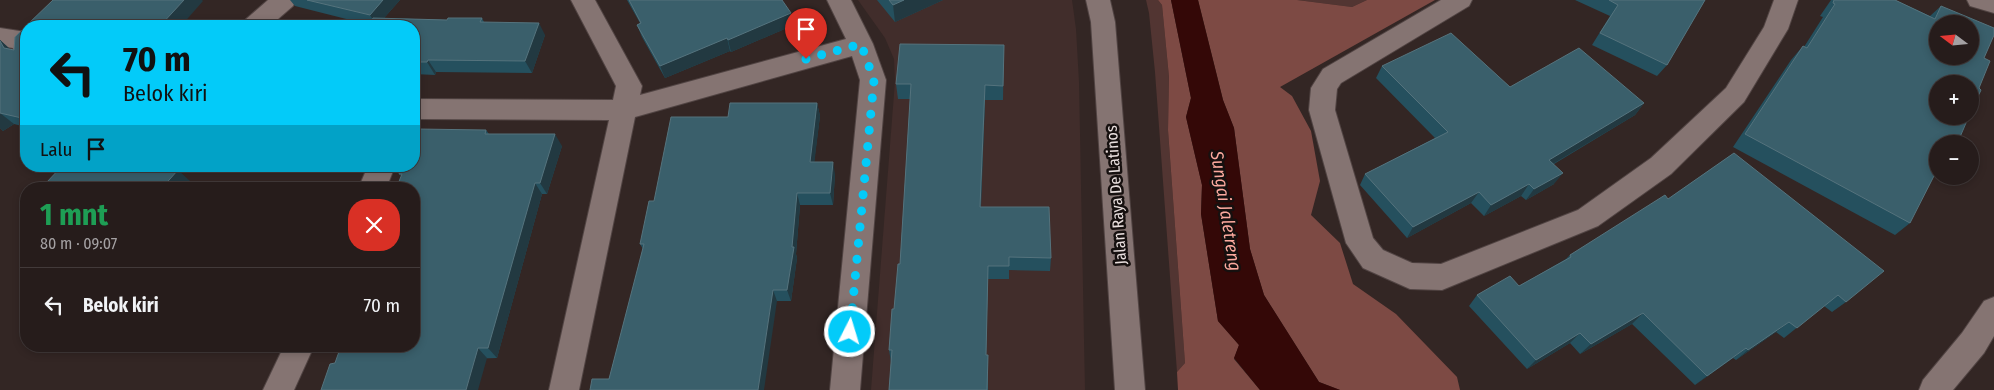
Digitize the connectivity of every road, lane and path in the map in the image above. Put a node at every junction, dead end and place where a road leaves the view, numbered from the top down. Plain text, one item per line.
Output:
1 (284, 0) edge
2 (583, 0) edge
3 (839, 0) edge
4 (1098, 0) edge
5 (1460, 0) edge
6 (1786, 0) edge
7 (1979, 0) edge
8 (1994, 4) edge
9 (261, 20) edge
10 (0, 37) edge
11 (20, 39) edge
12 (861, 44) junction
13 (420, 109) edge
14 (624, 110) junction
15 (1994, 310) edge
16 (1985, 342) edge
17 (296, 352) edge
18 (278, 390) edge
19 (564, 390) edge
20 (845, 390) edge
21 (1130, 390) edge
22 (1934, 390) edge

1 - 9 street
2 - 14 street
3 - 12 street
4 - 21 street, Jalan Raya De Latinos
5 - 6 street
7 - 8 street
10 - 11 street
12 - 14 street
12 - 20 street
13 - 14 street
14 - 19 street
15 - 16 street
16 - 22 street
17 - 18 street

